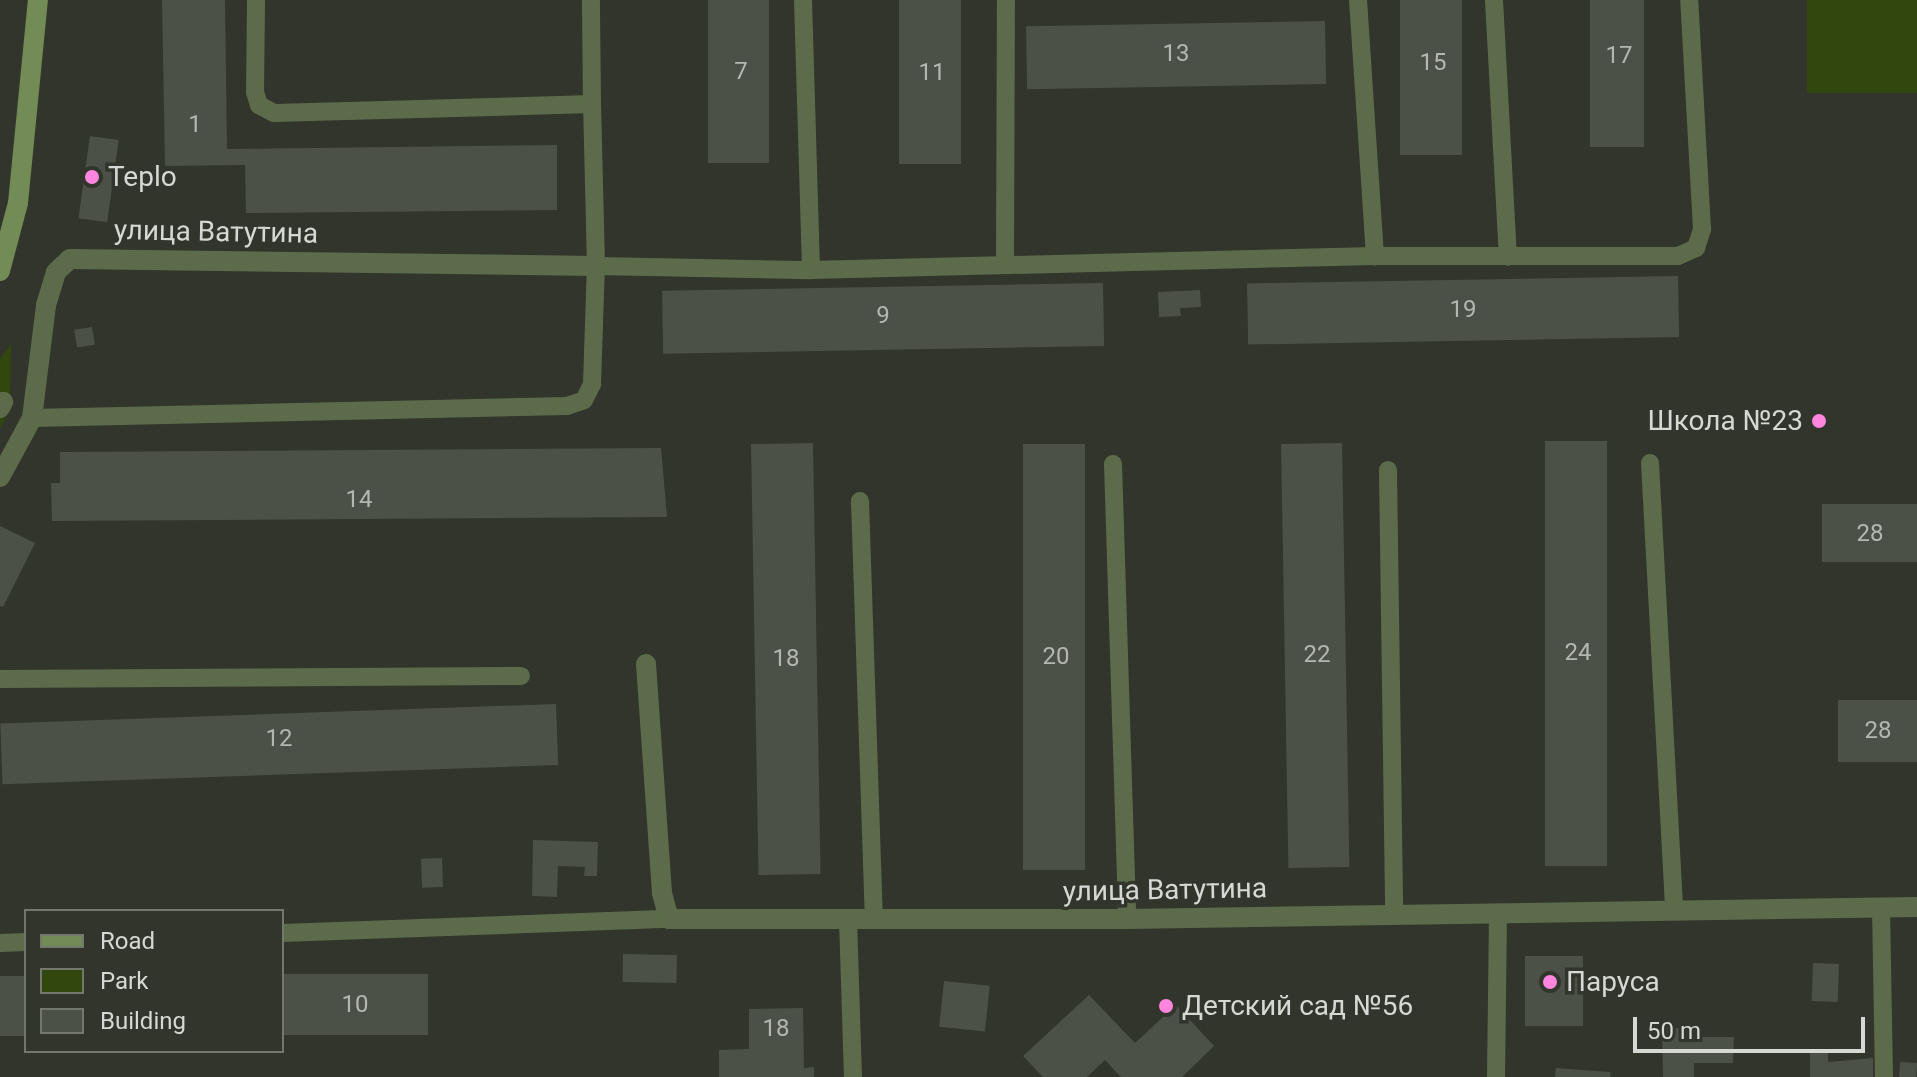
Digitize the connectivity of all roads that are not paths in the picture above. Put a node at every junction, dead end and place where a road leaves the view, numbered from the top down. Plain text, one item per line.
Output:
1 (38, 0) edge
2 (256, 0) edge
3 (591, 0) edge
4 (803, 0) edge
5 (1006, 0) edge
6 (1358, 0) edge
7 (1494, 0) edge
8 (1689, 0) edge
9 (592, 104) junction
10 (1375, 256) junction
11 (1508, 257) junction
12 (1005, 265) junction
13 (596, 266) junction
14 (811, 270) junction
15 (0, 271) edge
16 (32, 418) junction
17 (1650, 463) dead end
18 (1113, 464) dead end
19 (1388, 470) dead end
20 (0, 477) edge
21 (860, 501) dead end
22 (646, 664) dead end
23 (521, 676) dead end
24 (0, 679) edge
25 (1881, 907) junction
26 (1917, 907) edge
27 (1674, 910) junction
28 (1498, 913) junction
29 (1394, 915) junction
30 (669, 919) junction
31 (848, 919) junction
32 (874, 919) junction
33 (1127, 919) junction
34 (284, 933) edge
35 (24, 942) edge
36 (0, 943) edge
37 (853, 1077) edge
38 (1496, 1077) edge
39 (1884, 1077) edge

1 - 15 main road
2 - 9 lane
3 - 9 lane
4 - 14 lane
5 - 12 lane
6 - 10 lane
7 - 11 lane
8 - 11 lane
9 - 13 lane
10 - 11 lane
10 - 12 lane
12 - 14 lane
13 - 14 lane
13 - 16 lane
13 - 16 street, улица Ватутина
16 - 20 street, улица Ватутина
17 - 27 lane
18 - 33 lane
19 - 29 lane
21 - 32 lane
22 - 30 street
23 - 24 lane
25 - 26 street, улица Ватутина
25 - 27 street, улица Ватутина
25 - 39 lane
27 - 28 street, улица Ватутина
28 - 29 street, улица Ватутина
28 - 38 lane
29 - 33 street, улица Ватутина
30 - 31 street, улица Ватутина
30 - 34 lane
31 - 32 street, улица Ватутина
31 - 37 lane
32 - 33 street, улица Ватутина
35 - 36 lane

